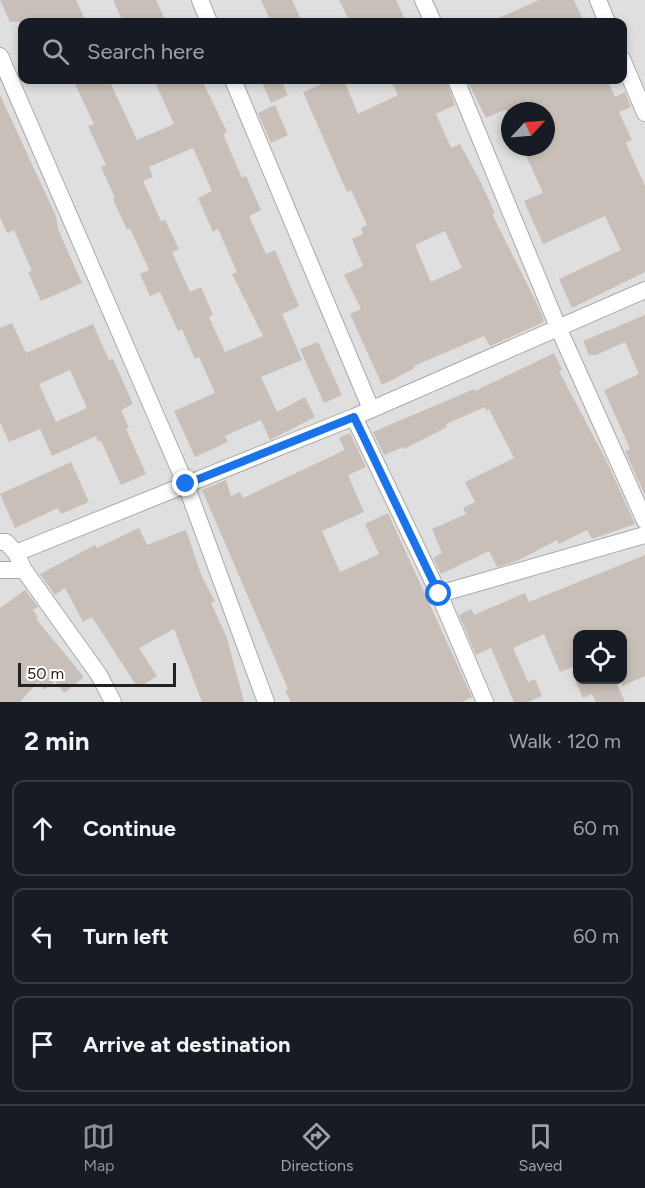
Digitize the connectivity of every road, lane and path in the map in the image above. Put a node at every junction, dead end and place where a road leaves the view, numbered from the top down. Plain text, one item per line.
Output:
1 (200, 0) edge
2 (423, 0) edge
3 (598, 0) edge
4 (207, 18) edge
5 (431, 18) edge
6 (605, 18) edge
7 (0, 56) edge
8 (627, 71) edge
9 (235, 84) edge
10 (458, 84) edge
11 (645, 113) edge
12 (645, 290) edge
13 (558, 327) junction
14 (371, 409) junction
15 (354, 417) junction
16 (186, 484) junction
17 (645, 521) edge
18 (645, 535) edge
19 (5, 542) edge
20 (0, 570) edge
21 (24, 570) junction
22 (439, 594) junction
23 (113, 702) edge
24 (266, 702) edge
25 (484, 702) edge

1 - 4 street
2 - 5 street
3 - 6 street
7 - 16 street
8 - 11 street
9 - 14 street
10 - 13 street
12 - 13 street
13 - 14 street
13 - 17 street
14 - 15 street
15 - 16 street
15 - 22 street
16 - 19 street
16 - 24 street
18 - 22 street
19 - 21 street
20 - 21 street
21 - 23 street
22 - 25 street

